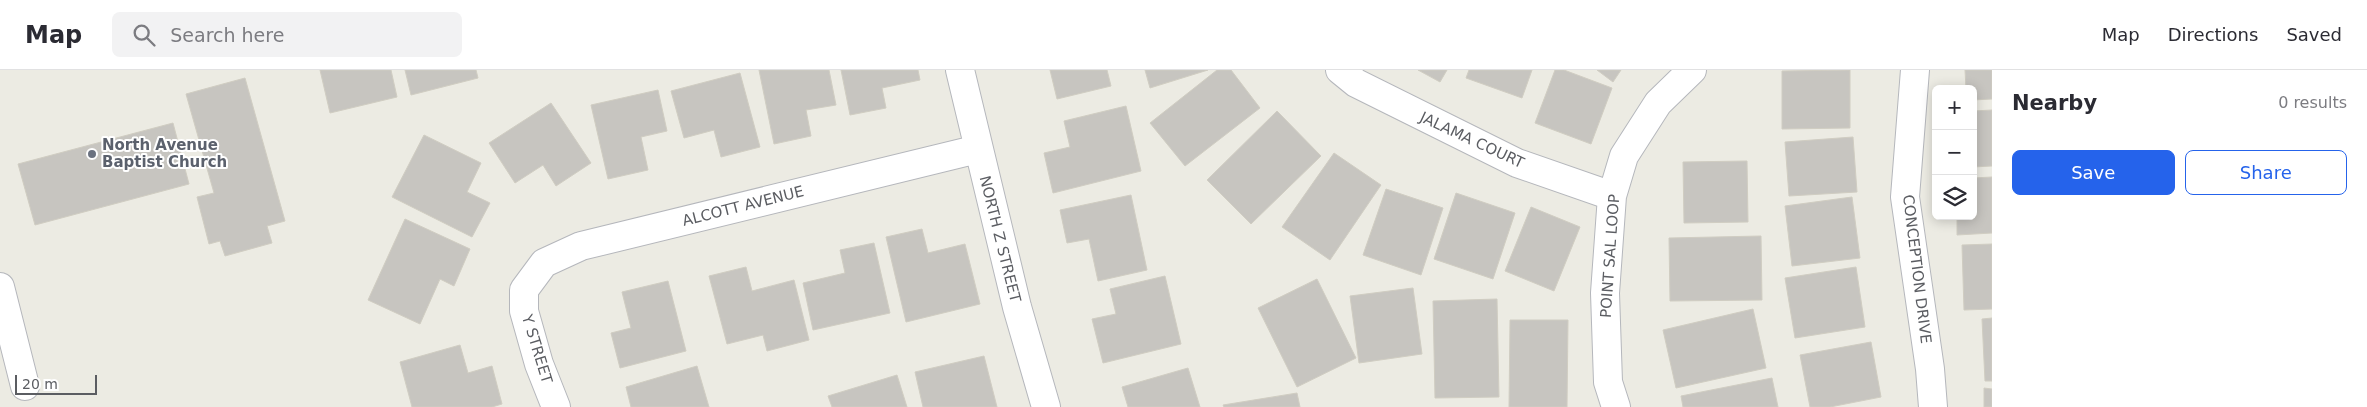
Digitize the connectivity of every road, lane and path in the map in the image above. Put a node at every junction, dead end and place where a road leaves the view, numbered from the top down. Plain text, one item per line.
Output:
1 (960, 70) edge
2 (1340, 70) edge
3 (1692, 70) edge
4 (1915, 70) edge
5 (978, 149) junction
6 (1612, 196) junction
7 (0, 287) edge
8 (524, 290) joint
9 (25, 386) dead end
10 (556, 407) edge
11 (1046, 407) edge
12 (1616, 407) edge
13 (1933, 407) edge

1 - 5 street, NORTH Z STREET
2 - 6 street, JALAMA COURT
3 - 6 street, POINT SAL LOOP
4 - 13 street, CONCEPTION DRIVE
5 - 8 street, ALCOTT AVENUE
5 - 11 street, NORTH Z STREET
6 - 12 street, POINT SAL LOOP
7 - 9 street
8 - 10 street, Y STREET

